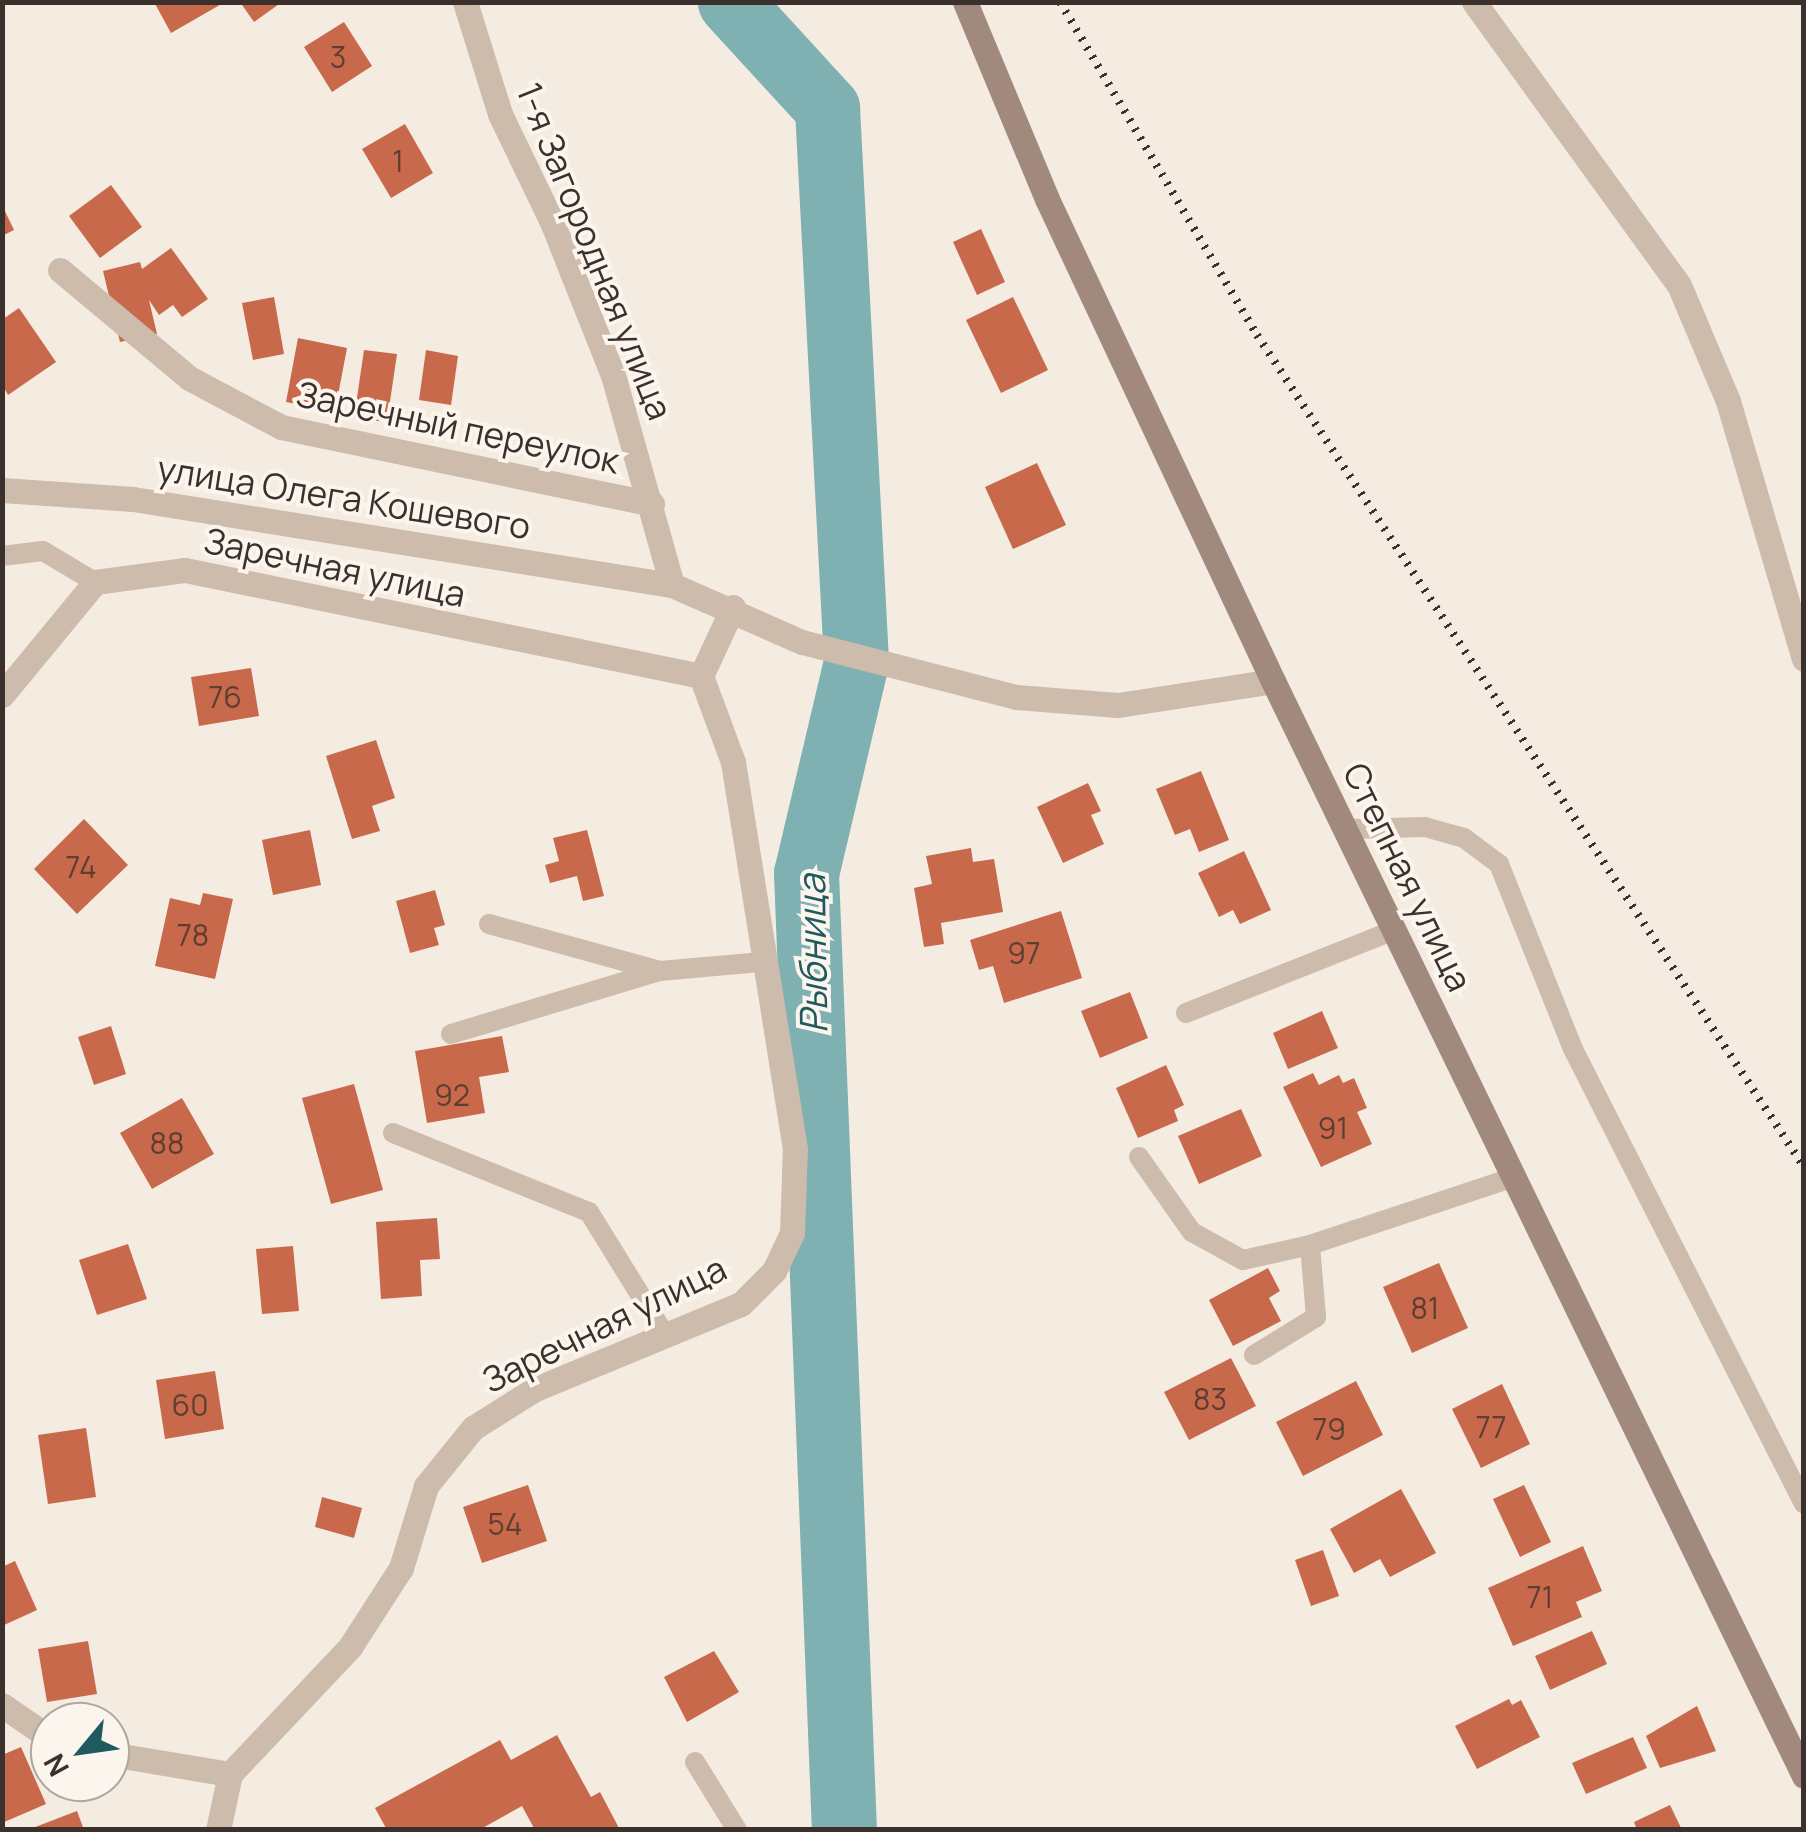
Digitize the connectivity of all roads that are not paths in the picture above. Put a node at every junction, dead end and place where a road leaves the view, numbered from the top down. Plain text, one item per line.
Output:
1 (465, 2) edge
2 (965, 2) edge
3 (1474, 2) edge
4 (60, 270) dead end
5 (2, 490) edge
6 (652, 504) junction
7 (2, 556) edge
8 (96, 582) junction
9 (672, 586) junction
10 (733, 607) junction
11 (1804, 659) edge
12 (701, 676) junction
13 (1273, 681) junction
14 (4, 692) edge
15 (1349, 830) junction
16 (488, 924) dead end
17 (1394, 930) junction
18 (760, 962) junction
19 (660, 971) junction
20 (1186, 1013) dead end
21 (451, 1034) dead end
22 (393, 1133) dead end
23 (1139, 1157) dead end
24 (1514, 1177) junction
25 (1310, 1245) junction
26 (663, 1332) junction
27 (1254, 1355) dead end
28 (1804, 1504) edge
29 (2, 1705) edge
30 (30, 1724) edge
31 (130, 1757) edge
32 (695, 1762) dead end
33 (230, 1774) junction
34 (1804, 1776) edge
35 (218, 1830) edge
36 (737, 1830) edge

1 - 6 street, 1-я Загородная улица
2 - 13 main road, Степная улица
3 - 11 street
4 - 6 street, Заречный переулок
5 - 9 street, улица Олега Кошевого
6 - 9 street, 1-я Загородная улица
7 - 8 lane
8 - 12 street, Заречная улица
8 - 14 street
9 - 10 street, улица Олега Кошевого
10 - 12 street
10 - 13 street, улица Олега Кошевого
12 - 18 street, Заречная улица
13 - 15 main road, Степная улица
15 - 17 main road, Степная улица
15 - 28 lane
16 - 19 lane
17 - 20 lane
17 - 24 main road, Степная улица
18 - 19 lane
18 - 26 street, Заречная улица
19 - 21 lane
22 - 26 lane
23 - 25 lane
24 - 25 lane
24 - 34 main road, Степная улица
25 - 27 lane
26 - 33 street, Заречная улица
29 - 30 street
31 - 33 street
32 - 36 lane
33 - 35 street

